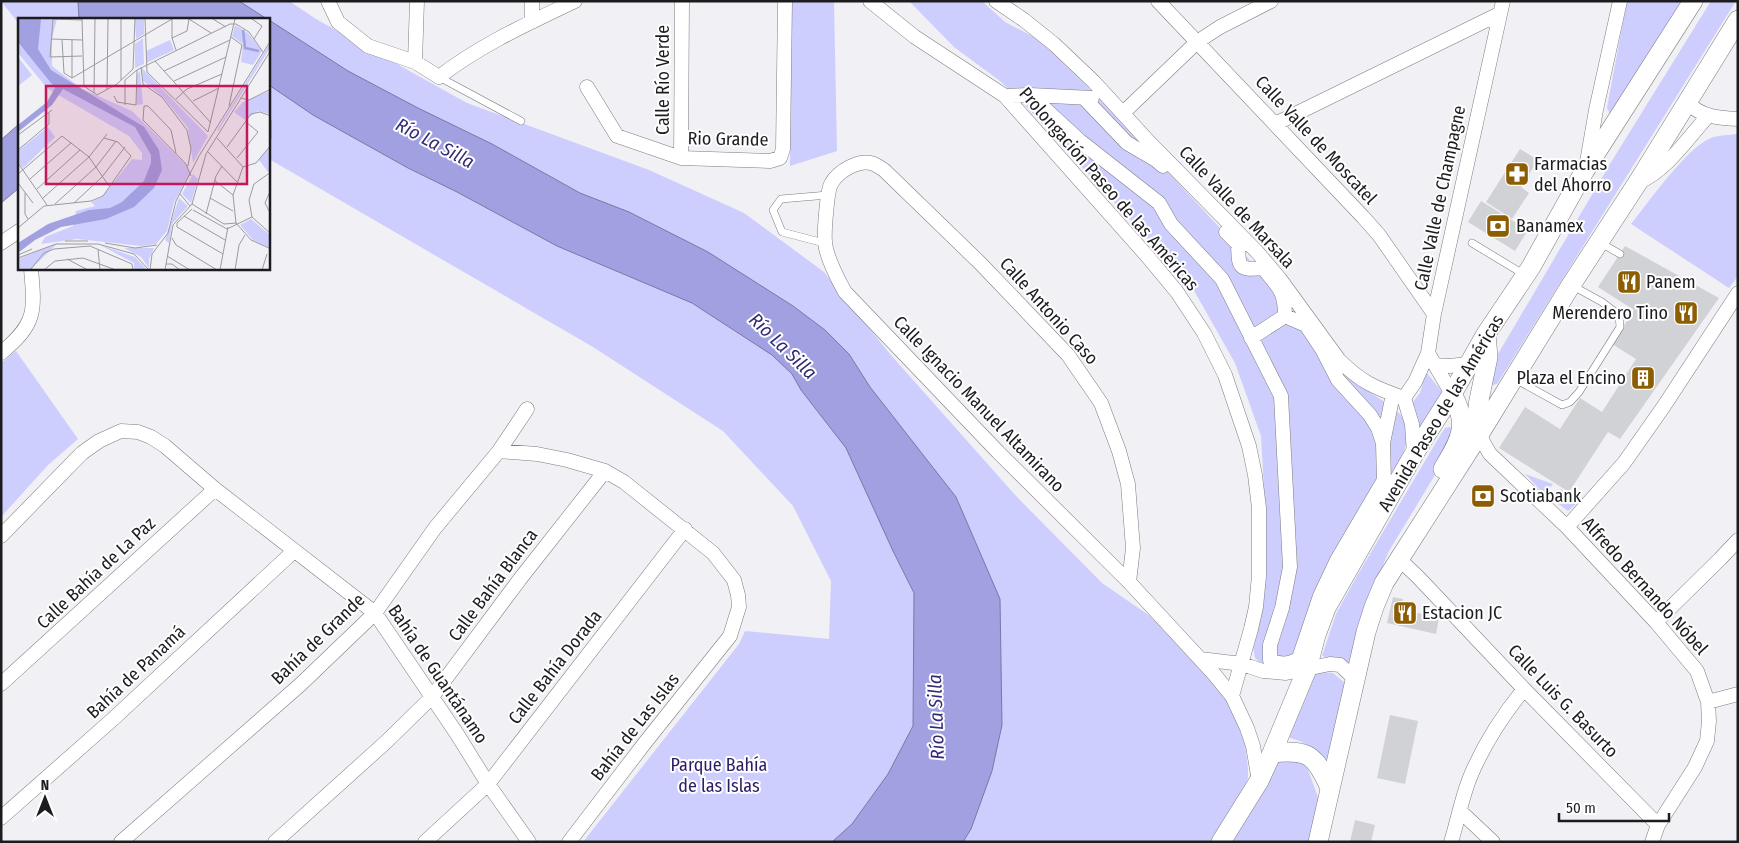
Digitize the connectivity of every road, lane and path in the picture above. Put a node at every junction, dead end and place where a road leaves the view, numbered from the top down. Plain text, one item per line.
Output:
1 (328, 1) edge
2 (417, 1) edge
3 (532, 1) edge
4 (575, 1) edge
5 (682, 1) edge
6 (785, 1) edge
7 (870, 1) edge
8 (996, 1) edge
9 (1158, 1) edge
10 (1271, 1) edge
11 (1620, 1) edge
12 (1693, 1) edge
13 (1501, 8) edge
14 (1738, 20) edge
15 (532, 22) junction
16 (1197, 42) junction
17 (416, 62) junction
18 (439, 77) junction
19 (586, 86) dead end
20 (1030, 94) junction
21 (1005, 96) junction
22 (1084, 98) junction
23 (1109, 98) junction
24 (1687, 103) junction
25 (1124, 114) junction
26 (1708, 116) junction
27 (1738, 119) edge
28 (521, 121) dead end
29 (1276, 124) junction
30 (681, 158) junction
31 (874, 164) joint
32 (1586, 170) junction
33 (1638, 182) junction
34 (828, 196) junction
35 (18, 232) edge
36 (1599, 242) junction
37 (1, 243) edge
38 (824, 243) junction
39 (1472, 243) dead end
40 (1620, 254) dead end
41 (31, 270) edge
42 (1526, 275) junction
43 (1571, 285) junction
44 (1738, 293) edge
45 (1734, 308) edge
46 (1434, 314) junction
47 (1285, 316) junction
48 (1486, 334) junction
49 (1252, 338) junction
50 (1, 352) edge
51 (1432, 359) junction
52 (1469, 364) junction
53 (1513, 378) junction
54 (1452, 394) junction
55 (1398, 396) junction
56 (527, 409) dead end
57 (1480, 433) junction
58 (1383, 443) junction
59 (499, 451) junction
60 (1414, 454) junction
61 (605, 470) junction
62 (215, 489) junction
63 (1428, 513) junction
64 (1567, 527) junction
65 (685, 529) junction
66 (1, 536) edge
67 (1738, 540) edge
68 (294, 551) junction
69 (1399, 559) junction
70 (1129, 582) junction
71 (375, 613) junction
72 (1656, 622) junction
73 (1269, 654) junction
74 (1200, 658) junction
75 (1244, 658) junction
76 (1307, 668) junction
77 (1355, 679) junction
78 (1, 684) edge
79 (1524, 689) junction
80 (1738, 694) edge
81 (1232, 696) junction
82 (432, 697) junction
83 (1708, 702) junction
84 (1272, 753) junction
85 (1259, 781) junction
86 (488, 784) junction
87 (1330, 788) junction
88 (1460, 811) junction
89 (1, 818) edge
90 (1658, 826) junction
91 (121, 842) edge
92 (275, 842) edge
93 (425, 842) edge
94 (529, 842) edge
95 (569, 842) edge
96 (1221, 842) edge
97 (1318, 842) edge
98 (1451, 842) edge
99 (1493, 842) edge
100 (1652, 842) edge

1 - 17 street
2 - 17 street
3 - 15 street
4 - 15 street
5 - 30 street, Calle Río Verde
6 - 30 street, Rio Grande
7 - 21 street, Prolongación Paseo de las Américas
8 - 23 street, Calle Valle de Marsala
9 - 16 street, Calle Valle de Moscatel
10 - 16 street
11 - 32 street
12 - 32 main road, Avenida Paseo de las Américas
13 - 29 street
13 - 46 street, Calle Valle de Champagne
14 - 24 main road
15 - 18 street
16 - 25 street
16 - 29 street, Calle Valle de Moscatel
17 - 18 street
18 - 28 lane
19 - 30 street, Rio Grande
20 - 21 street
20 - 22 street
20 - 49 street
21 - 75 street, Prolongación Paseo de las Américas
22 - 23 street
22 - 47 street
23 - 25 street, Calle Valle de Marsala
24 - 26 street
24 - 33 main road
25 - 55 street, Calle Valle de Marsala
26 - 27 street
26 - 33 street
29 - 46 street, Calle Valle de Moscatel
31 - 34 street, Calle Ignacio Manuel Altamirano
31 - 70 street, Calle Antonio Caso
32 - 42 main road, Avenida Paseo de las Américas
33 - 36 main road
34 - 38 street, Calle Ignacio Manuel Altamirano
34 - 38 lane
35 - 37 street
36 - 40 lane
36 - 43 main road
38 - 70 street, Calle Ignacio Manuel Altamirano
39 - 42 lane
41 - 50 street
42 - 48 main road, Avenida Paseo de las Américas
43 - 53 main road
43 - 53 lane
44 - 45 street
45 - 64 street
46 - 51 street, Calle Valle de Champagne
47 - 49 street
47 - 58 street
48 - 52 main road, Avenida Paseo de las Américas
48 - 57 main road
49 - 73 street
51 - 52 street
51 - 54 street
51 - 55 street, Calle Valle de Champagne
52 - 54 main road, Avenida Paseo de las Américas
53 - 57 main road
54 - 60 main road, Avenida Paseo de las Américas
54 - 63 main road
55 - 58 street
55 - 60 street
56 - 59 street, Bahía de Grande
57 - 63 main road
57 - 64 street, Alfredo Bernando Nóbel
58 - 73 street
59 - 61 street
59 - 71 street, Bahía de Grande
60 - 76 main road, Avenida Paseo de las Américas
61 - 65 street
61 - 82 street, Calle Bahía Blanca
62 - 66 street, Bahía de Guantánamo
62 - 68 street, Bahía de Guantánamo
62 - 78 street, Calle Bahía de La Paz
63 - 69 main road
64 - 72 street, Alfredo Bernando Nóbel
65 - 86 street, Calle Bahía Dorada
65 - 95 street, Bahía de Las Islas
67 - 72 street
68 - 71 street, Bahía de Guantánamo
68 - 89 street, Bahía de Panamá
69 - 77 main road
69 - 79 street, Calle Luis G. Basurto
70 - 74 street, Calle Ignacio Manuel Altamirano
71 - 82 street, Bahía de Guantánamo
71 - 91 street, Bahía de Grande
72 - 83 street, Alfredo Bernando Nóbel
73 - 75 street
74 - 75 street
74 - 81 street, Calle Ignacio Manuel Altamirano
75 - 76 street
75 - 81 street, Prolongación Paseo de las Américas
76 - 77 street
76 - 84 main road, Avenida Paseo de las Américas
77 - 87 main road
79 - 88 street
79 - 90 street, Calle Luis G. Basurto
80 - 83 street
81 - 85 street, Calle Ignacio Manuel Altamirano
82 - 86 street, Bahía de Guantánamo
82 - 92 street, Calle Bahía Blanca
83 - 90 street, Alfredo Bernando Nóbel
84 - 85 main road, Avenida Paseo de las Américas
84 - 87 main road
85 - 96 main road, Avenida Paseo de las Américas
86 - 93 street, Calle Bahía Dorada
86 - 94 street, Bahía de Guantánamo
87 - 97 main road
88 - 98 street
88 - 99 street
90 - 100 street, Alfredo Bernando Nóbel

